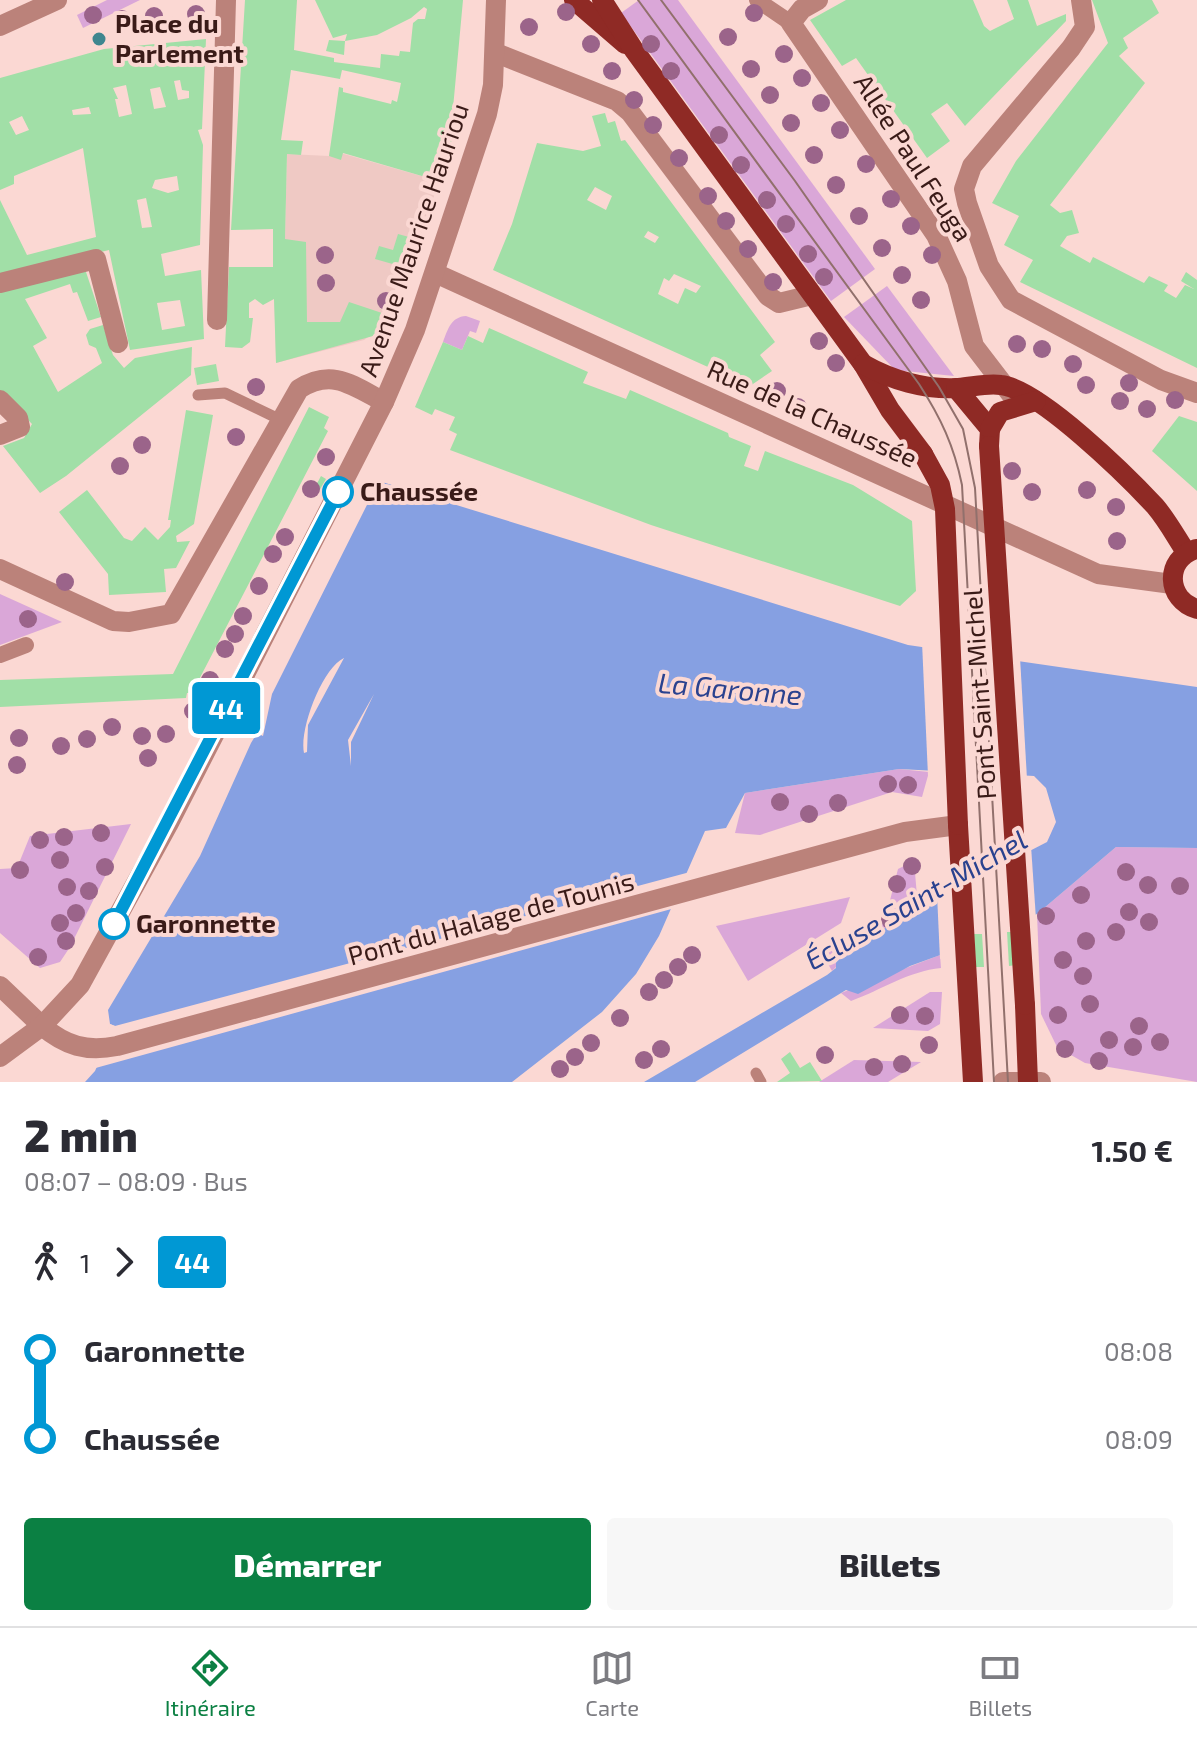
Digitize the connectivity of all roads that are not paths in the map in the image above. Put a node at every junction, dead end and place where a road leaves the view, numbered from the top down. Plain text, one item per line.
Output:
1 (57, 0) edge
2 (226, 0) edge
3 (496, 0) edge
4 (574, 0) edge
5 (602, 0) edge
6 (757, 0) edge
7 (818, 0) edge
8 (1081, 0) edge
9 (791, 23) junction
10 (0, 26) edge
11 (634, 50) junction
12 (496, 53) junction
13 (435, 273) junction
14 (0, 283) edge
15 (812, 295) junction
16 (217, 320) dead end
17 (118, 343) dead end
18 (863, 364) junction
19 (1004, 385) junction
20 (956, 388) junction
21 (1197, 393) edge
22 (198, 395) dead end
23 (0, 400) edge
24 (384, 402) junction
25 (1028, 402) junction
26 (281, 420) junction
27 (0, 435) edge
28 (990, 438) junction
29 (1192, 550) edge
30 (0, 569) edge
31 (1172, 584) junction
32 (1197, 609) edge
33 (26, 645) dead end
34 (0, 655) edge
35 (958, 825) junction
36 (0, 986) edge
37 (42, 1026) junction
38 (0, 1057) edge
39 (1033, 1081) edge
40 (973, 1082) edge
41 (1003, 1082) edge

1 - 10 street
2 - 16 street
3 - 12 street, Avenue Maurice Hauriou
4 - 11 main road
5 - 11 main road
6 - 9 street, Allée Paul Feuga
7 - 9 street
8 - 21 street
9 - 19 street, Allée Paul Feuga
11 - 15 main road
12 - 13 street, Avenue Maurice Hauriou
12 - 15 street
13 - 24 street, Avenue Maurice Hauriou
13 - 31 street, Rue de la Chaussée
14 - 17 street
15 - 18 main road
18 - 20 main road
18 - 35 main road, Pont Saint-Michel, bridge
19 - 20 main road
19 - 25 main road
20 - 28 main road
22 - 26 lane
23 - 27 street
24 - 26 street
24 - 37 street, Avenue Maurice Hauriou
25 - 28 main road
25 - 29 main road
26 - 30 street
28 - 39 main road, Pont Saint-Michel, bridge
29 - 31 main road
31 - 32 main road
33 - 34 street
35 - 37 street, Pont du Halage de Tounis
35 - 40 main road, Pont Saint-Michel
36 - 37 street, Pont du Halage de Tounis
37 - 38 street, Avenue Maurice Hauriou
39 - 41 street

